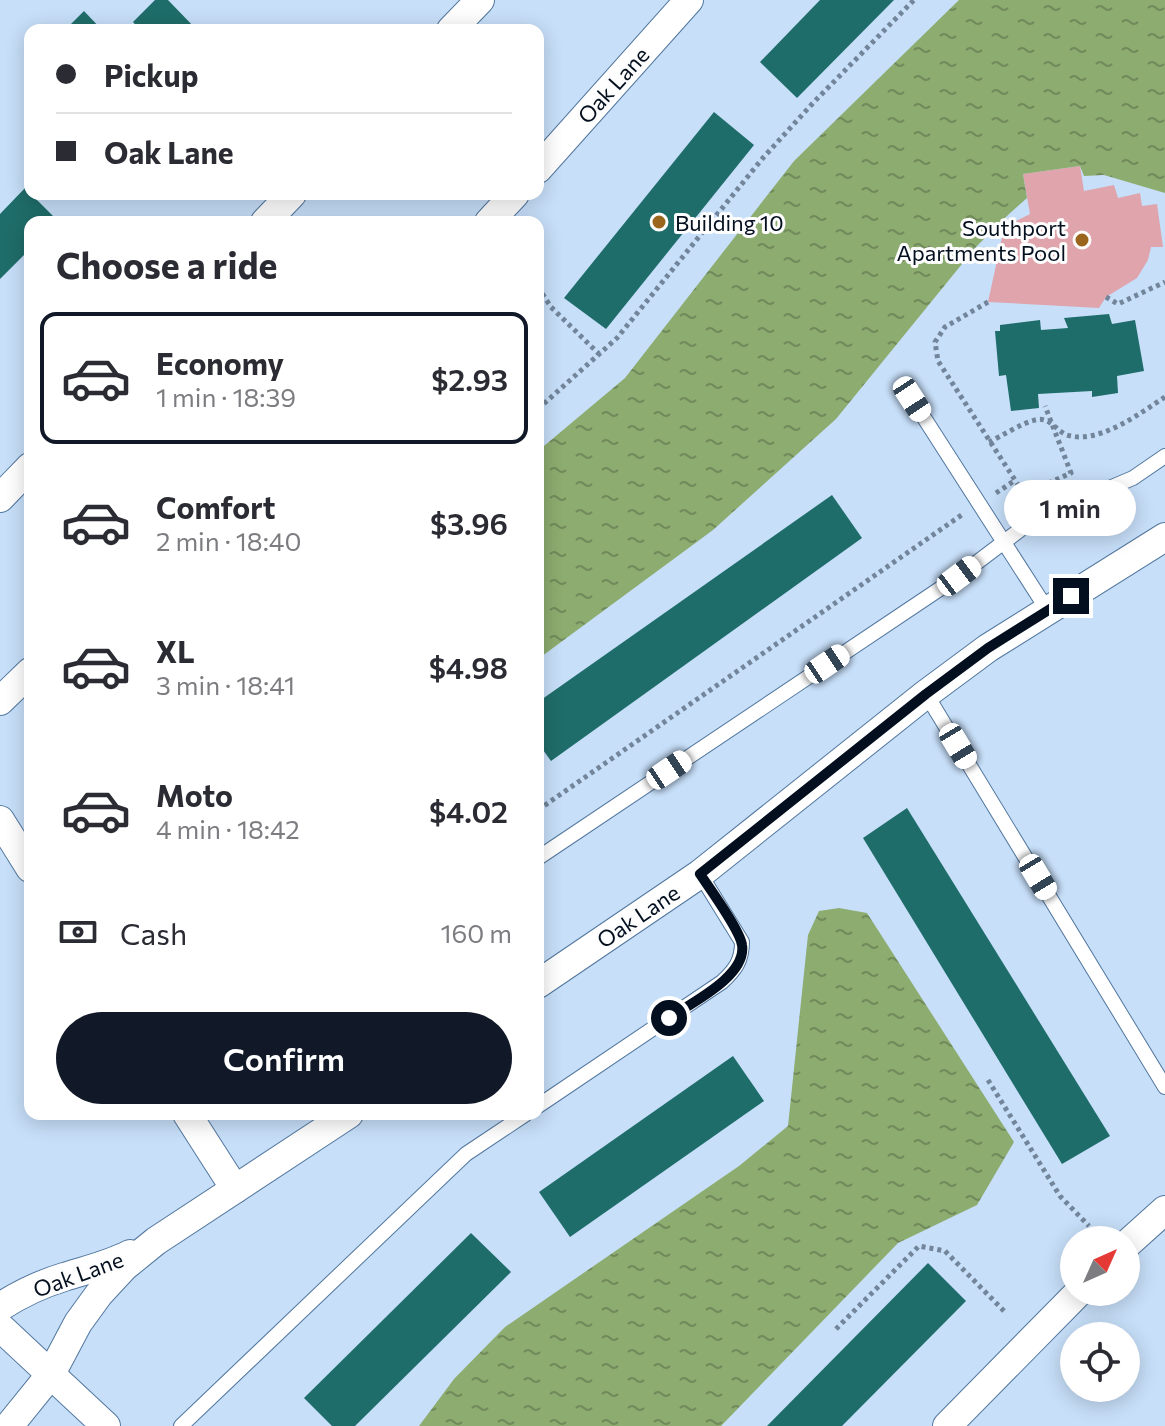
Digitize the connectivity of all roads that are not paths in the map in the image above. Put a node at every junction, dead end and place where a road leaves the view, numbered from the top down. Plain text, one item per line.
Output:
1 (480, 0) edge
2 (689, 0) edge
3 (457, 24) edge
4 (544, 162) edge
5 (286, 200) edge
6 (509, 200) edge
7 (271, 216) edge
8 (495, 216) edge
9 (912, 399) dead end
10 (1165, 456) edge
11 (24, 473) edge
12 (0, 498) edge
13 (1165, 537) edge
14 (1003, 542) junction
15 (1048, 611) junction
16 (24, 678) edge
17 (926, 694) junction
18 (0, 701) edge
19 (0, 820) edge
20 (544, 854) edge
21 (24, 858) edge
22 (700, 874) junction
23 (544, 980) edge
24 (1165, 1087) edge
25 (544, 1102) edge
26 (191, 1120) edge
27 (340, 1120) edge
28 (517, 1120) edge
29 (235, 1189) junction
30 (1165, 1210) edge
31 (1140, 1232) edge
32 (156, 1241) junction
33 (1065, 1306) edge
34 (0, 1307) edge
35 (0, 1327) edge
36 (51, 1374) junction
37 (9, 1426) edge
38 (106, 1426) edge
39 (181, 1426) edge
40 (947, 1426) edge

1 - 3 street
2 - 4 street, Oak Lane
5 - 7 street
6 - 8 street
9 - 14 lane
10 - 14 lane
11 - 12 street
13 - 15 street, Oak Lane
14 - 15 lane
14 - 20 lane
15 - 17 street, Oak Lane
16 - 18 street
17 - 22 street, Oak Lane
17 - 24 lane
19 - 21 street
22 - 23 street, Oak Lane
22 - 25 lane
26 - 29 street
27 - 29 street, Oak Lane
28 - 39 lane
29 - 32 street, Oak Lane
30 - 31 street
32 - 34 street, Oak Lane
32 - 36 street, Oak Lane
33 - 40 street
35 - 36 street
36 - 37 street, Oak Lane
36 - 38 street

